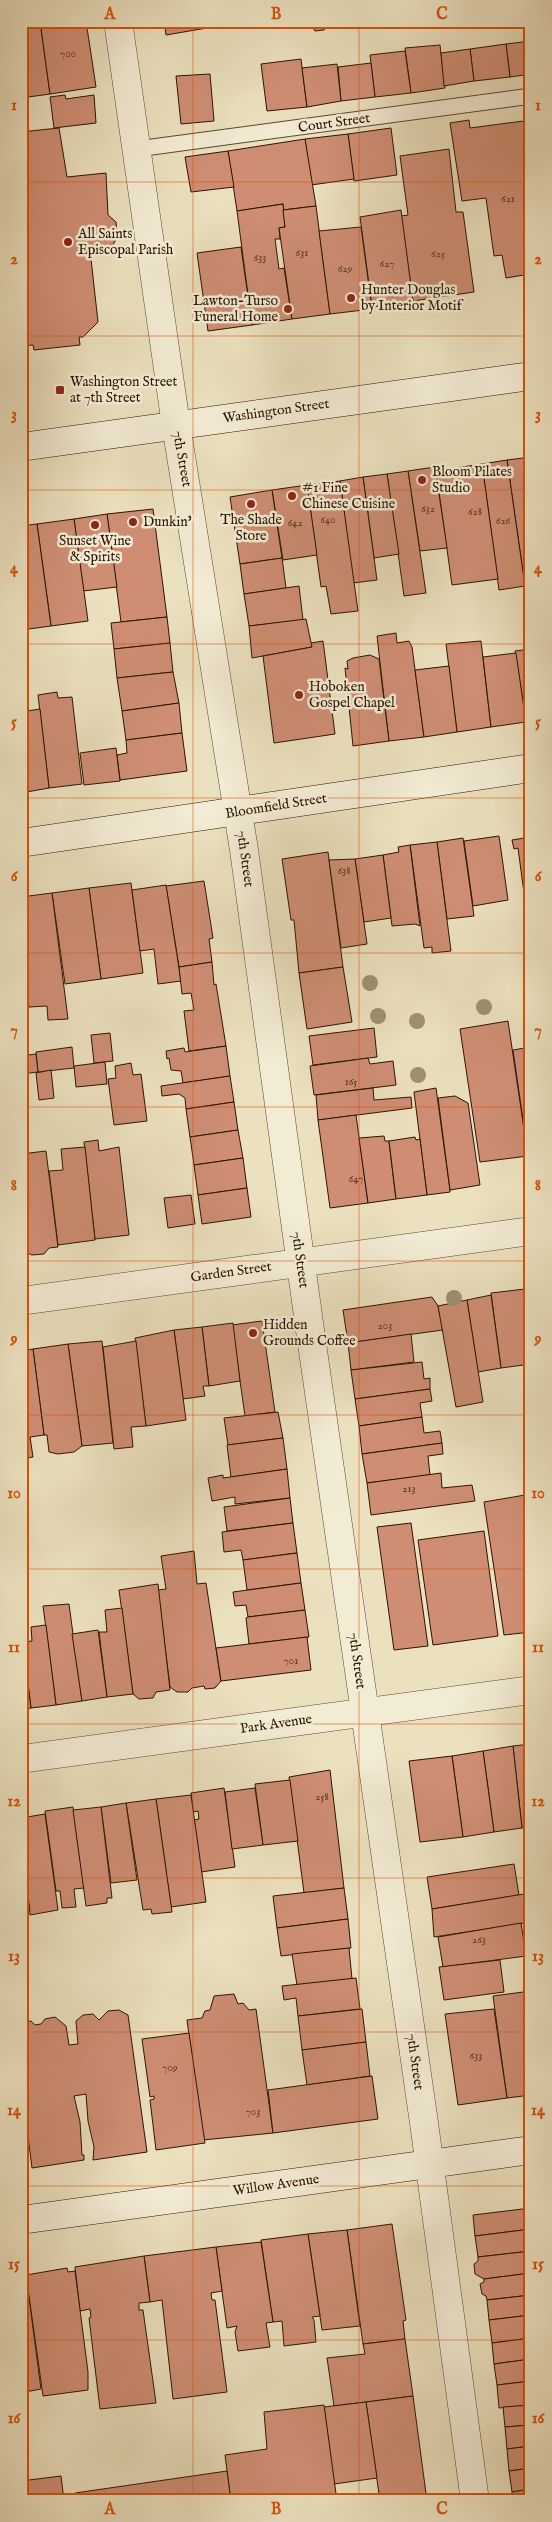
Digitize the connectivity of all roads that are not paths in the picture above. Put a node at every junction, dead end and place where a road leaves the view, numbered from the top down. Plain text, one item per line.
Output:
1 (118, 21) edge
2 (531, 96) edge
3 (137, 149) junction
4 (531, 376) edge
5 (176, 425) junction
6 (21, 446) edge
7 (531, 768) edge
8 (238, 812) junction
9 (21, 843) edge
10 (531, 1231) edge
11 (300, 1263) junction
12 (21, 1301) edge
13 (531, 1690) edge
14 (364, 1712) junction
15 (21, 1759) edge
16 (531, 2150) edge
17 (429, 2163) junction
18 (21, 2220) edge
19 (475, 2501) edge

1 - 3 street, 7th Street
2 - 3 lane, Court Street
3 - 5 street, 7th Street
4 - 5 street, Washington Street
5 - 6 street, Washington Street
5 - 8 street, 7th Street
7 - 8 street, Bloomfield Street
8 - 9 street, Bloomfield Street
8 - 11 street, 7th Street
10 - 11 street, Garden Street
11 - 12 street, Garden Street
11 - 14 street, 7th Street
13 - 14 street, Park Avenue
14 - 15 street, Park Avenue
14 - 17 street, 7th Street
16 - 17 street, Willow Avenue
17 - 18 street, Willow Avenue
17 - 19 street, 7th Street

